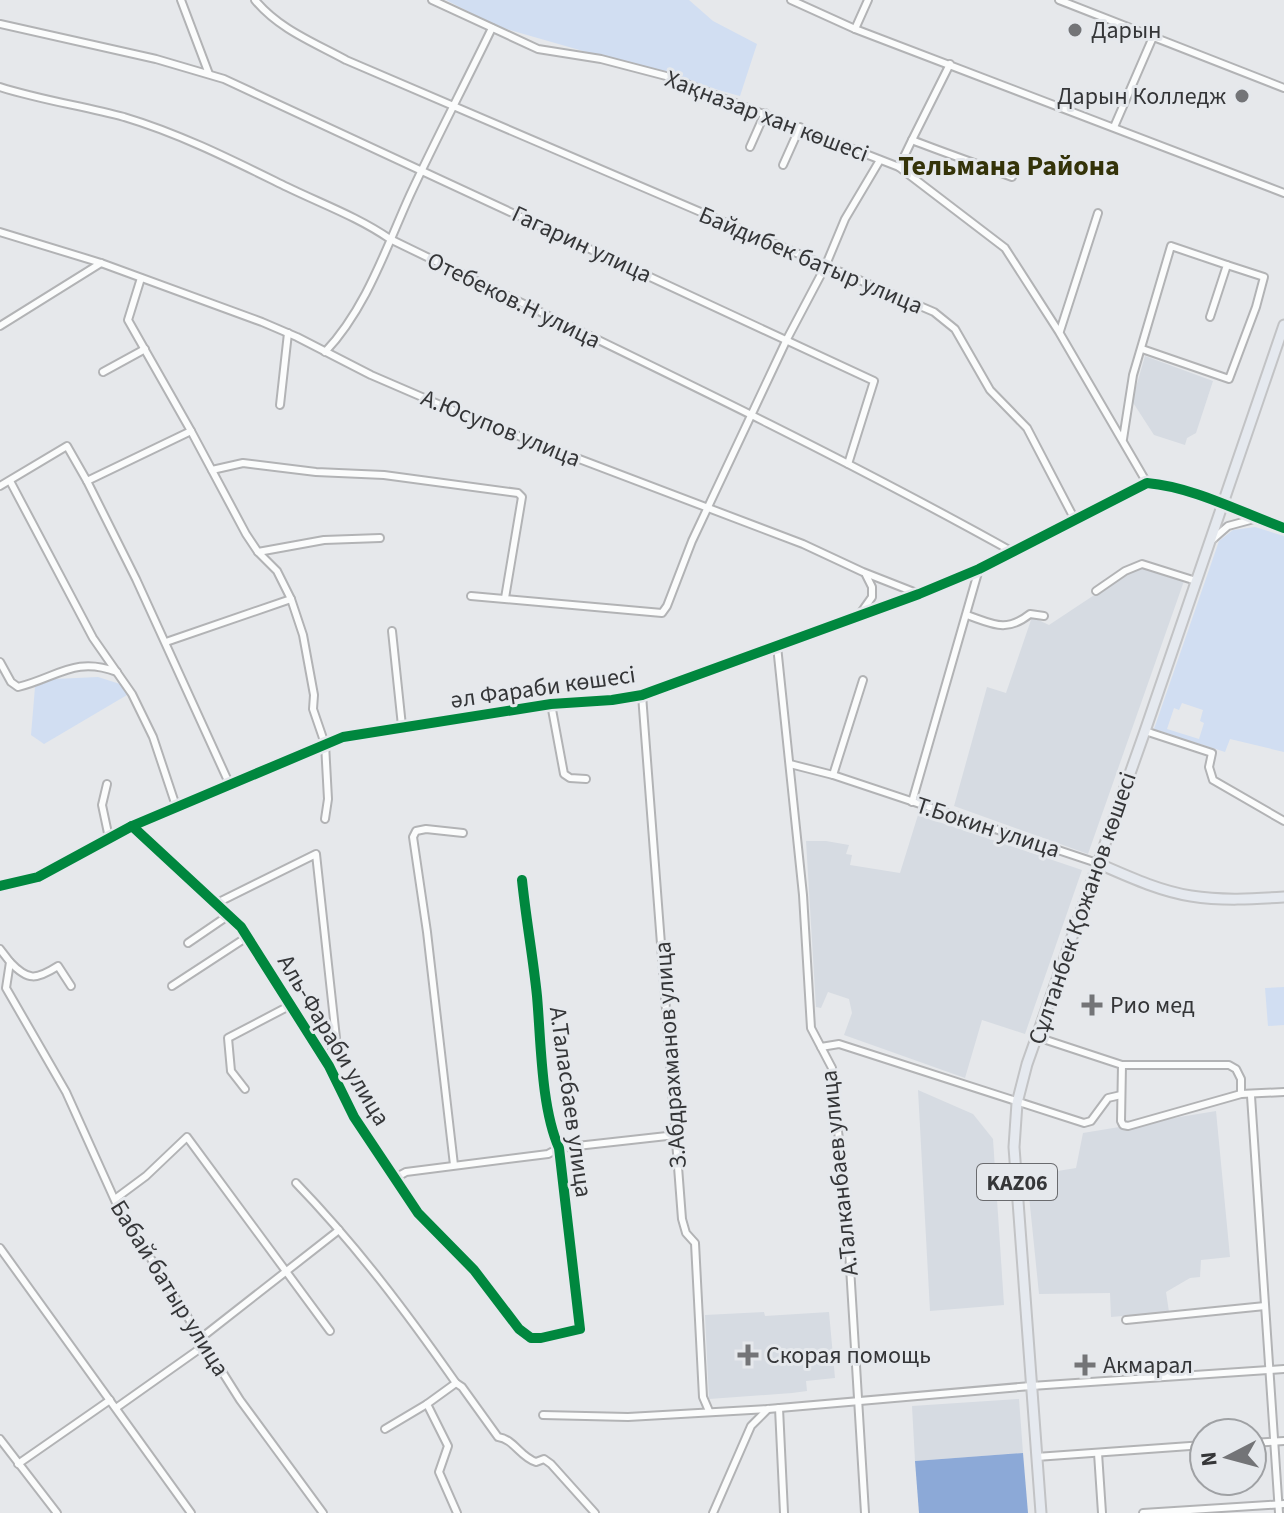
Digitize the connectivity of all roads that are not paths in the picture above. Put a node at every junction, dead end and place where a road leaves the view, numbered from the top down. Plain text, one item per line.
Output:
1 (181, 0) edge
2 (255, 0) edge
3 (432, 0) edge
4 (791, 0) edge
5 (868, 0) edge
6 (1059, 0) edge
7 (0, 24) edge
8 (492, 28) junction
9 (855, 29) junction
10 (1153, 37) junction
11 (950, 64) junction
12 (209, 74) junction
13 (0, 87) edge
14 (1284, 88) edge
15 (455, 106) junction
16 (765, 113) junction
17 (800, 127) junction
18 (1114, 127) junction
19 (912, 140) junction
20 (750, 147) dead end
21 (880, 160) junction
22 (783, 165) dead end
23 (899, 167) junction
24 (422, 170) junction
25 (1012, 177) dead end
26 (1284, 193) edge
27 (1098, 213) dead end
28 (0, 232) edge
29 (390, 239) junction
30 (101, 263) junction
31 (1227, 265) junction
32 (825, 267) junction
33 (141, 278) junction
34 (1210, 317) dead end
35 (1284, 325) edge
36 (0, 326) edge
37 (1059, 332) junction
38 (288, 333) junction
39 (787, 339) junction
40 (145, 349) junction
41 (1142, 349) junction
42 (325, 352) junction
43 (103, 372) dead end
44 (280, 405) dead end
45 (752, 416) junction
46 (191, 431) junction
47 (1123, 439) junction
48 (848, 464) junction
49 (212, 470) junction
50 (10, 481) junction
51 (87, 481) junction
52 (1147, 483) junction
53 (0, 486) edge
54 (1222, 504) junction
55 (707, 508) junction
56 (1258, 518) junction
57 (1075, 520) junction
58 (1284, 528) edge
59 (380, 538) dead end
60 (1207, 546) junction
61 (258, 552) junction
62 (1013, 552) junction
63 (979, 569) junction
64 (863, 572) junction
65 (1196, 581) junction
66 (1096, 591) dead end
67 (919, 594) junction
68 (471, 596) dead end
69 (505, 598) junction
70 (291, 599) junction
71 (967, 615) junction
72 (1044, 616) dead end
73 (858, 617) junction
74 (392, 631) dead end
75 (166, 642) junction
76 (777, 646) junction
77 (0, 662) edge
78 (117, 672) junction
79 (863, 680) dead end
80 (642, 695) junction
81 (551, 704) junction
82 (402, 726) junction
83 (1145, 731) junction
84 (325, 744) junction
85 (790, 764) junction
86 (833, 775) junction
87 (586, 779) dead end
88 (229, 783) junction
89 (107, 784) dead end
90 (912, 802) junction
91 (176, 806) junction
92 (325, 819) dead end
93 (1284, 821) edge
94 (132, 826) junction
95 (463, 833) dead end
96 (109, 838) junction
97 (1097, 863) junction
98 (522, 880) dead end
99 (0, 886) edge
100 (1284, 897) edge
101 (217, 903) junction
102 (229, 915) junction
103 (247, 937) junction
104 (188, 943) dead end
105 (0, 949) edge
106 (10, 962) junction
107 (71, 986) dead end
108 (172, 986) dead end
109 (291, 1005) junction
110 (1037, 1037) junction
111 (821, 1047) junction
112 (319, 1051) junction
113 (1122, 1065) junction
114 (245, 1089) dead end
115 (1284, 1092) edge
116 (1241, 1094) junction
117 (1121, 1095) junction
118 (1251, 1096) junction
119 (1017, 1103) junction
120 (676, 1135) junction
121 (559, 1148) junction
122 (454, 1165) junction
123 (395, 1178) junction
124 (296, 1183) dead end
125 (115, 1199) junction
126 (339, 1230) junction
127 (0, 1248) edge
128 (285, 1270) junction
129 (1265, 1306) junction
130 (1126, 1320) dead end
131 (580, 1329) joint
132 (330, 1331) dead end
133 (201, 1338) junction
134 (205, 1345) junction
135 (1284, 1369) edge
136 (1270, 1370) junction
137 (456, 1383) junction
138 (1031, 1386) junction
139 (110, 1400) junction
140 (857, 1402) junction
141 (427, 1404) junction
142 (116, 1408) junction
143 (779, 1408) junction
144 (768, 1409) junction
145 (709, 1411) junction
146 (543, 1415) dead end
147 (385, 1429) dead end
148 (0, 1439) edge
149 (1274, 1441) junction
150 (1284, 1441) edge
151 (1268, 1442) edge
152 (1188, 1446) edge
153 (1098, 1453) junction
154 (1036, 1457) junction
155 (18, 1464) junction
156 (1281, 1504) edge
157 (1161, 1512) edge
158 (57, 1513) edge
159 (191, 1513) edge
160 (323, 1513) edge
161 (457, 1513) edge
162 (595, 1513) edge
163 (713, 1513) edge
164 (784, 1513) edge
165 (865, 1513) edge
166 (1041, 1513) edge
167 (1102, 1513) edge
168 (1143, 1513) edge
169 (1279, 1513) edge

1 - 12 street
2 - 15 street, Байдибек батыр улица
3 - 8 street, Хақназар хан көшесі
4 - 9 street
5 - 9 street
6 - 10 street
7 - 12 street, Гагарин улица
8 - 15 street
8 - 16 street, Хақназар хан көшесі
9 - 11 street
10 - 14 street
10 - 18 street
11 - 18 street
11 - 19 street
12 - 24 street, Гагарин улица
13 - 29 street, Отебеков.Н улица
15 - 24 street
15 - 32 street, Байдибек батыр улица
16 - 17 street, Хақназар хан көшесі
16 - 20 street
17 - 21 street, Хақназар хан көшесі
17 - 22 street
18 - 26 street
19 - 23 street
19 - 25 street
21 - 23 street, Хақназар хан көшесі
21 - 32 street
23 - 37 street, Хақназар хан көшесі
24 - 29 street
24 - 39 street, Гагарин улица
27 - 37 street
28 - 30 street, А.Юсупов улица
29 - 42 street
29 - 45 street, Отебеков.Н улица
30 - 33 street, А.Юсупов улица
30 - 36 street
31 - 34 street
31 - 41 street
31 - 41 street
32 - 39 street
32 - 57 street, Байдибек батыр улица
33 - 38 street, А.Юсупов улица
33 - 40 street
35 - 54 main road, Сұлтанбек Қожанов көшесі / KАZ06
37 - 47 street, Хақназар хан көшесі
38 - 42 street, А.Юсупов улица
38 - 44 street
39 - 45 street
39 - 48 street, Гагарин улица
40 - 43 street
40 - 46 street
41 - 47 street
42 - 55 street, А.Юсупов улица
45 - 48 street, Отебеков.Н улица
45 - 55 street
46 - 49 street
46 - 51 street
47 - 52 street, Хақназар хан көшесі
48 - 62 street, Отебеков.Н улица
49 - 61 street
49 - 69 street
50 - 51 street
50 - 53 street
50 - 78 street
51 - 75 street
52 - 54 street
52 - 57 street, әл Фараби көшесі
54 - 56 street
54 - 60 main road, Сұлтанбек Қожанов көшесі / KАZ06
55 - 64 street, А.Юсупов улица
55 - 69 street
56 - 58 street
56 - 60 street
57 - 62 street, әл Фараби көшесі
59 - 61 street
60 - 65 main road, Сұлтанбек Қожанов көшесі / KАZ06
61 - 70 street
62 - 63 street, әл Фараби көшесі
63 - 67 street, әл Фараби көшесі
63 - 71 street
64 - 67 street, А.Юсупов улица
64 - 73 street
65 - 66 street
65 - 83 main road, Сұлтанбек Қожанов көшесі / KАZ06
67 - 73 street, әл Фараби көшесі
68 - 69 street
70 - 75 street
70 - 84 street
71 - 72 street
71 - 90 street
73 - 76 street, әл Фараби көшесі
74 - 82 street
75 - 88 street
76 - 80 street, әл Фараби көшесі
76 - 85 street, А.Талканбаев улица
77 - 78 street
78 - 91 street
79 - 86 street
80 - 81 street, әл Фараби көшесі
80 - 120 street, З.Абдрахманов улица
81 - 82 street, әл Фараби көшесі
81 - 87 street
82 - 84 street, әл Фараби көшесі
83 - 93 street
83 - 97 main road, Сұлтанбек Қожанов көшесі / KАZ06
84 - 88 street, әл Фараби көшесі
84 - 92 street
85 - 86 street, Т.Бокин улица
85 - 111 street, А.Талканбаев улица
86 - 90 street, Т.Бокин улица
88 - 91 street, әл Фараби көшесі
89 - 96 street
90 - 97 street, Т.Бокин улица
91 - 94 street, әл Фараби көшесі
94 - 96 street, әл Фараби көшесі
94 - 101 street, Аль-Фараби улица
95 - 122 street
96 - 99 street, әл Фараби көшесі
97 - 100 main road, Т.Бокин улица
97 - 110 main road, Сұлтанбек Қожанов көшесі / KАZ06
98 - 121 street, А.Таласбаев улица
101 - 102 street, Аль-Фараби улица
101 - 112 street, Аль-Фараби улица
102 - 103 street, Аль-Фараби улица
102 - 104 street
103 - 108 street
103 - 109 street, Аль-Фараби улица
105 - 106 street
106 - 107 street
106 - 125 street, Бабай батыр улица
109 - 112 street, Аль-Фараби улица
109 - 114 street, Аль-Фараби улица
110 - 113 street
110 - 119 main road, Сұлтанбек Қожанов көшесі / KАZ06
111 - 119 street
111 - 140 street, А.Талканбаев улица
112 - 123 street, Аль-Фараби улица
113 - 116 street
113 - 117 street
115 - 118 street
116 - 117 street
116 - 118 street
117 - 119 street
118 - 129 street
119 - 138 main road, Сұлтанбек Қожанов көшесі / KАZ06
120 - 121 street
120 - 145 street, З.Абдрахманов улица
121 - 122 street
121 - 131 street, А.Таласбаев улица
122 - 123 street
123 - 131 street, Аль-Фараби улица
124 - 126 street
125 - 128 street
125 - 133 street, Бабай батыр улица
126 - 128 street
126 - 137 street
127 - 139 street
128 - 132 street
128 - 133 street
129 - 130 street
129 - 136 street
133 - 134 street, Бабай батыр улица
134 - 142 street
134 - 160 street, Бабай батыр улица
135 - 136 street
136 - 138 street
136 - 149 street
137 - 141 street
137 - 162 street
138 - 140 street
138 - 154 main road, Сұлтанбек Қожанов көшесі / KАZ06
139 - 142 street
139 - 155 street
140 - 143 street
140 - 165 street, А.Талканбаев улица
141 - 147 street
141 - 161 street
142 - 159 street
143 - 144 street
143 - 164 street
144 - 145 street
144 - 163 street
145 - 146 street
148 - 155 street
149 - 150 street
149 - 151 street
149 - 156 street
152 - 153 street
153 - 154 street
153 - 167 street
154 - 166 main road, Сұлтанбек Қожанов көшесі / KАZ06
155 - 158 street
156 - 157 street
156 - 169 street
157 - 168 street

